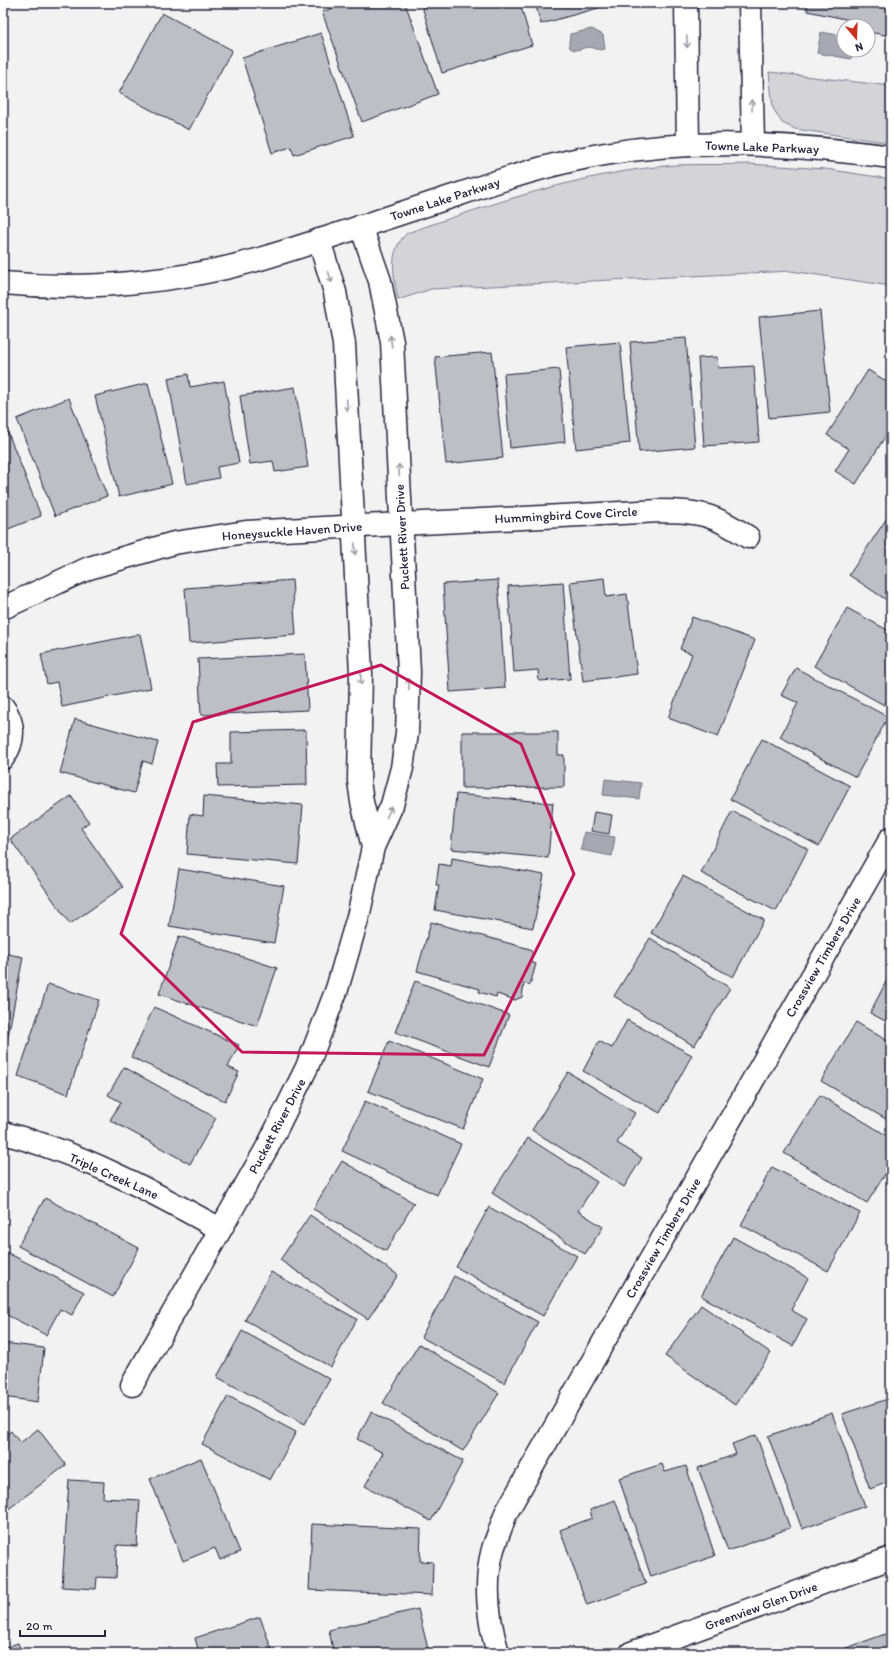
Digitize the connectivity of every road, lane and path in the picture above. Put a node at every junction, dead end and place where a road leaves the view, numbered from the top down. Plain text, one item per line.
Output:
1 (686, 3) edge
2 (750, 3) edge
3 (753, 144) junction
4 (688, 145) junction
5 (891, 157) edge
6 (361, 226) junction
7 (319, 240) junction
8 (3, 283) edge
9 (402, 523) junction
10 (378, 524) joint
11 (353, 526) junction
12 (748, 537) dead end
13 (3, 608) edge
14 (3, 707) edge
15 (3, 758) edge
16 (891, 838) edge
17 (373, 847) junction
18 (3, 1133) edge
19 (220, 1229) junction
20 (132, 1385) dead end
21 (891, 1558) edge
22 (498, 1653) edge
23 (631, 1653) edge

1 -> 4 street
3 -> 2 street
3 - 4 street, Towne Lake Parkway
3 - 5 street, Towne Lake Parkway
4 - 6 street, Towne Lake Parkway
6 - 7 street, Towne Lake Parkway
9 -> 6 street, Puckett River Drive
7 - 8 street, Towne Lake Parkway
7 -> 11 street, Puckett River Drive
9 - 10 street, Hummingbird Cove Circle
9 - 12 street, Hummingbird Cove Circle
17 -> 9 street, Puckett River Drive
10 - 11 street, Honeysuckle Haven Drive
11 - 13 street, Honeysuckle Haven Drive
11 -> 17 street, Puckett River Drive
14 - 15 street
16 - 22 street, Crossview Timbers Drive
17 - 19 street, Puckett River Drive
18 - 19 street, Triple Creek Lane
19 - 20 street, Puckett River Drive
21 - 23 street, Greenview Glen Drive

